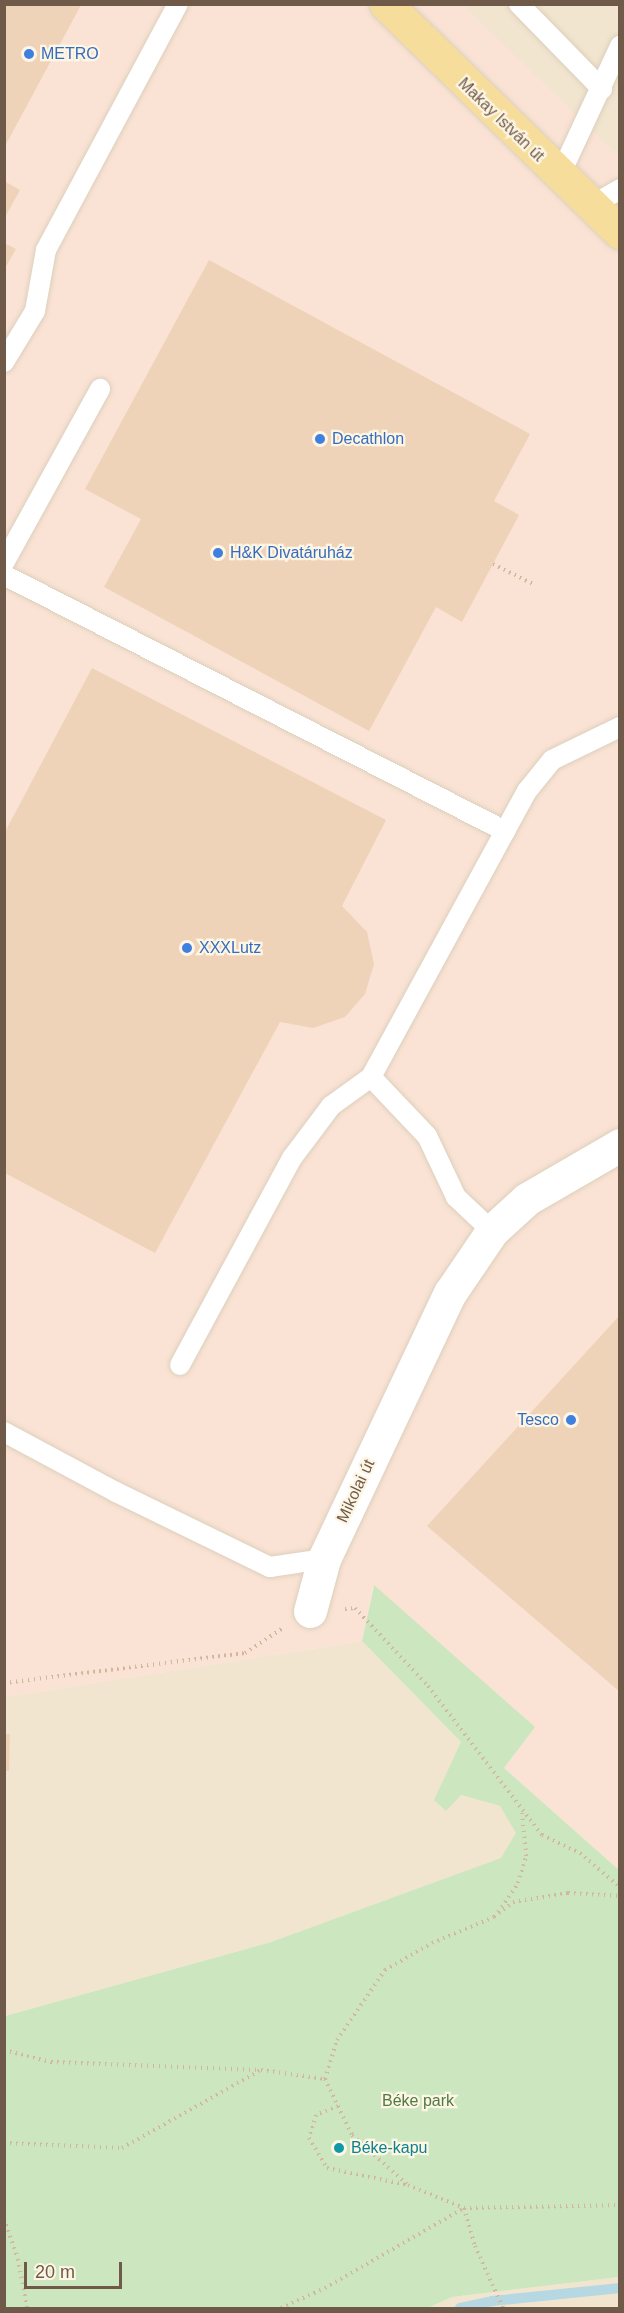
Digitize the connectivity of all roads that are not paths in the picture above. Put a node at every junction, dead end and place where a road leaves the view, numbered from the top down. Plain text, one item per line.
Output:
1 (178, 4) edge
2 (386, 4) edge
3 (519, 4) edge
4 (620, 46) edge
5 (602, 88) junction
6 (559, 177) junction
7 (620, 189) edge
8 (591, 206) junction
9 (620, 232) edge
10 (4, 362) edge
11 (100, 389) dead end
12 (4, 563) edge
13 (4, 575) edge
14 (620, 727) edge
15 (505, 831) junction
16 (371, 1077) junction
17 (620, 1145) edge
18 (492, 1231) junction
19 (180, 1365) dead end
20 (4, 1432) edge
21 (324, 1559) junction
22 (310, 1611) road end

1 - 10 lane
2 - 6 main road, Makay István út
3 - 5 lane
4 - 5 lane
5 - 6 lane
6 - 8 main road, Makay István út
7 - 8 lane
8 - 9 main road, Makay István út
11 - 12 lane
13 - 15 lane
14 - 15 lane
15 - 16 lane
16 - 18 lane
16 - 19 lane
17 - 18 street, Mikolai út
18 - 21 street, Mikolai út
20 - 21 lane
21 - 22 street, Mikolai út

